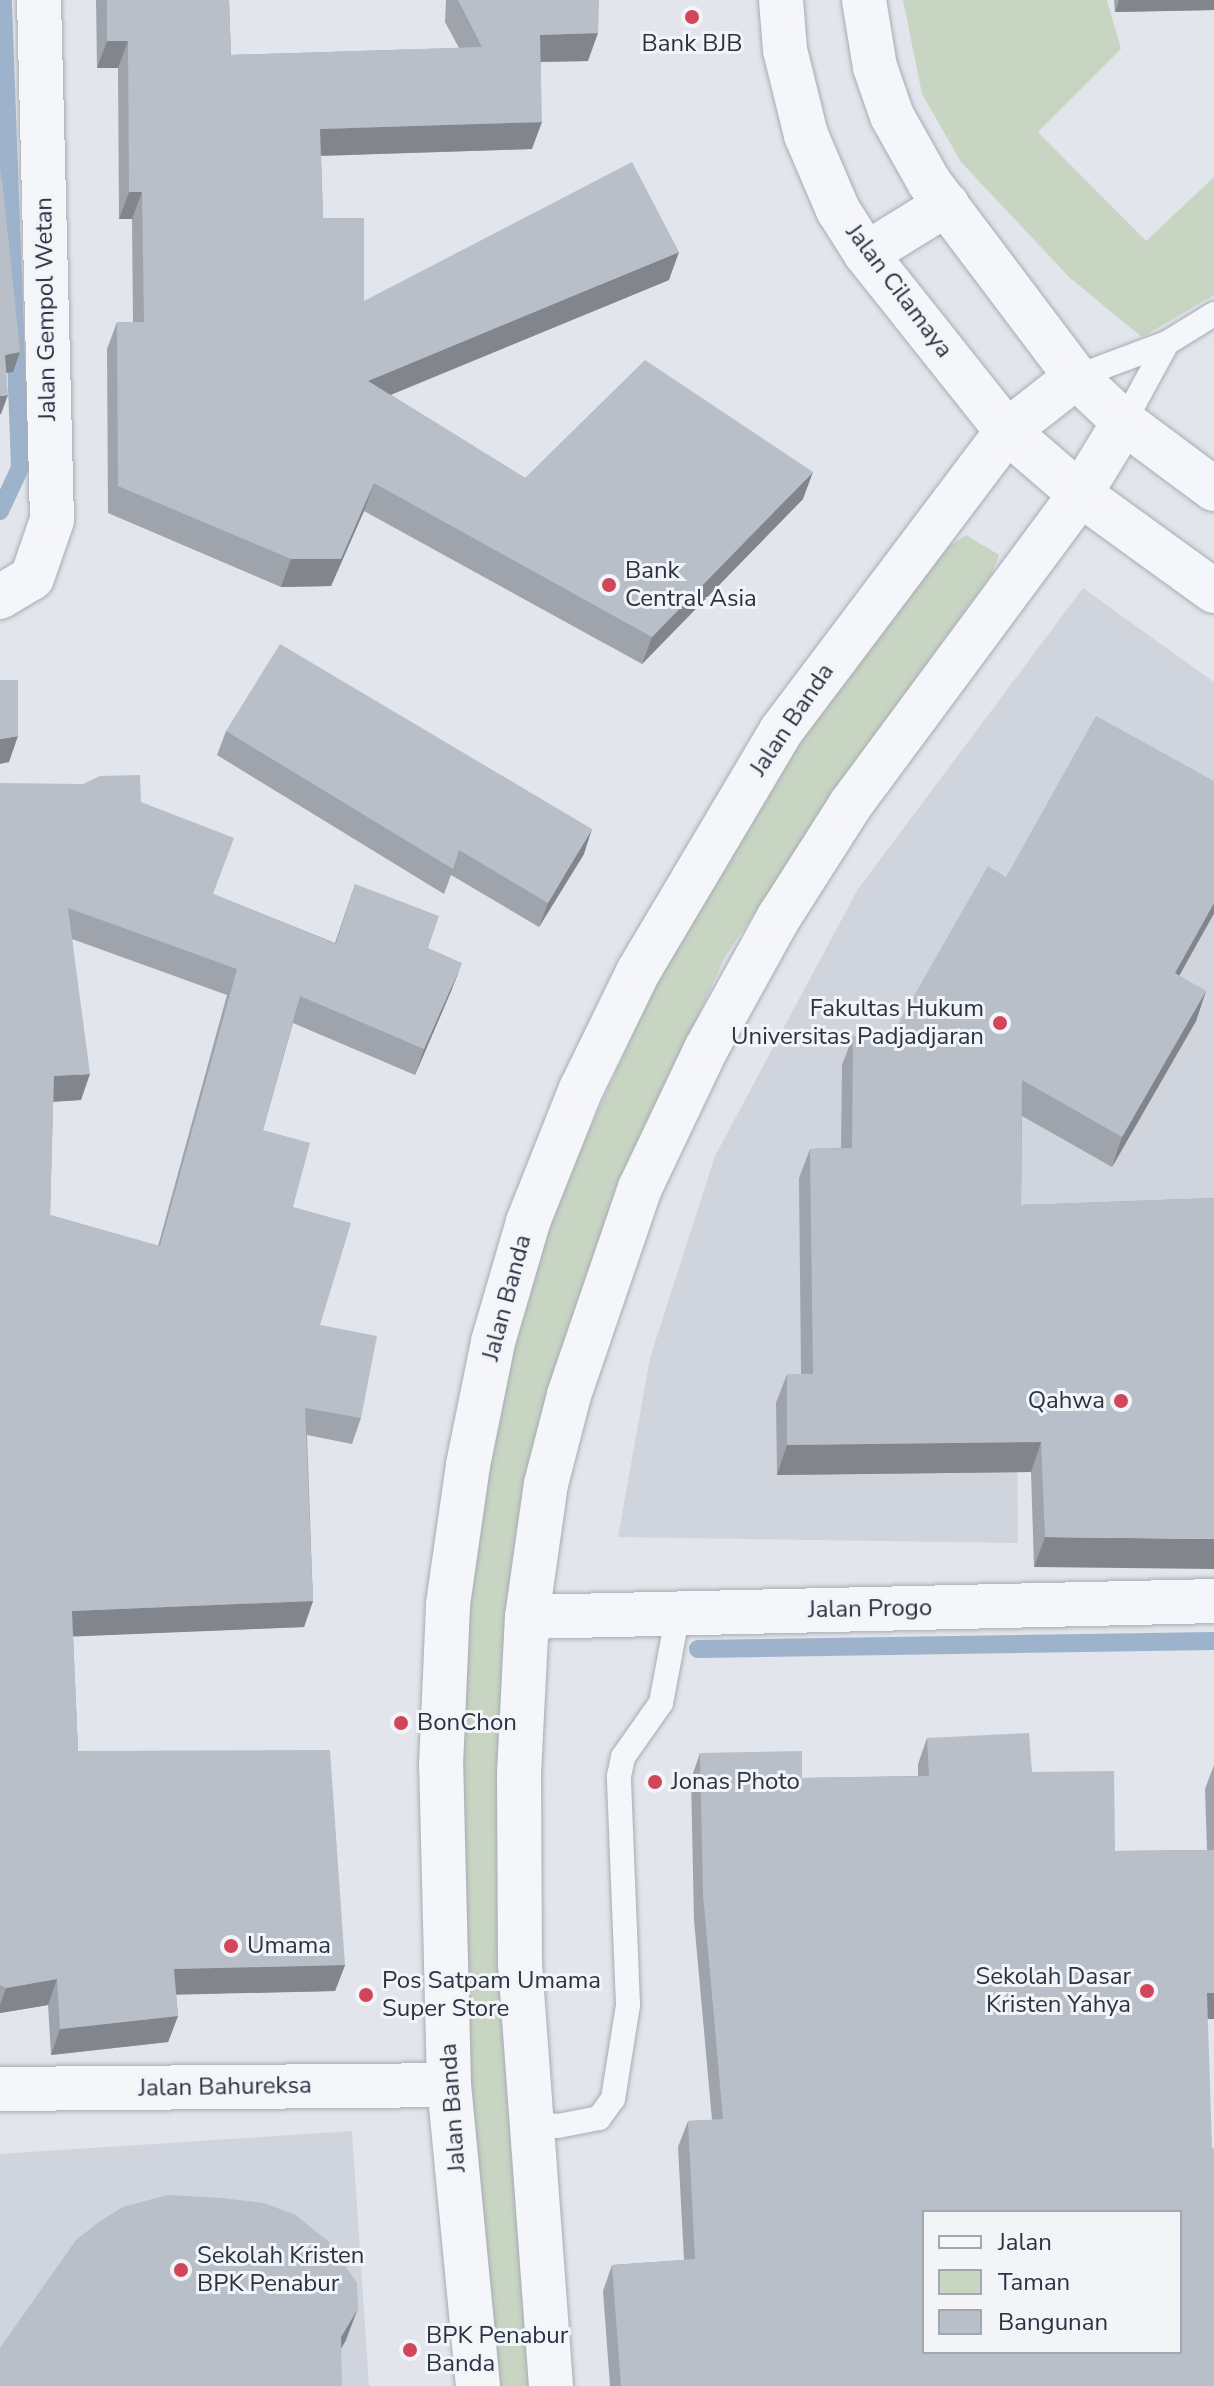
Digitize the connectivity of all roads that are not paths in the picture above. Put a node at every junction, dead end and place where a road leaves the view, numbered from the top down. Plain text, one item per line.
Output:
1 (39, 0) edge
2 (781, 0) edge
3 (864, 0) edge
4 (947, 204) junction
5 (866, 254) junction
6 (1214, 314) edge
7 (1167, 343) junction
8 (1076, 377) junction
9 (1124, 422) junction
10 (1007, 431) junction
11 (1214, 489) edge
12 (1080, 494) junction
13 (1214, 591) edge
14 (0, 597) edge
15 (1214, 1601) edge
16 (678, 1613) junction
17 (527, 1617) junction
18 (449, 2085) junction
19 (0, 2089) edge
20 (529, 2123) junction
21 (478, 2386) edge
22 (551, 2386) edge

1 - 14 street, Jalan Gempol Wetan
2 - 5 street, Jalan Cilamaya
3 - 4 street
4 - 5 street
4 - 8 street
5 - 10 street, Jalan Cilamaya
6 - 7 lane
7 - 8 lane
7 - 9 lane
8 - 9 street
8 - 10 street, Jalan Banda
9 - 11 street
9 - 12 street
10 - 12 street, Jalan Cilamaya
10 - 18 street, Jalan Banda
12 - 13 street, Jalan Cilamaya
12 - 17 street
15 - 16 street, Jalan Progo
16 - 17 street, Jalan Progo
16 - 20 lane
17 - 20 street
18 - 19 street, Jalan Bahureksa
18 - 21 street, Jalan Banda
20 - 22 street

